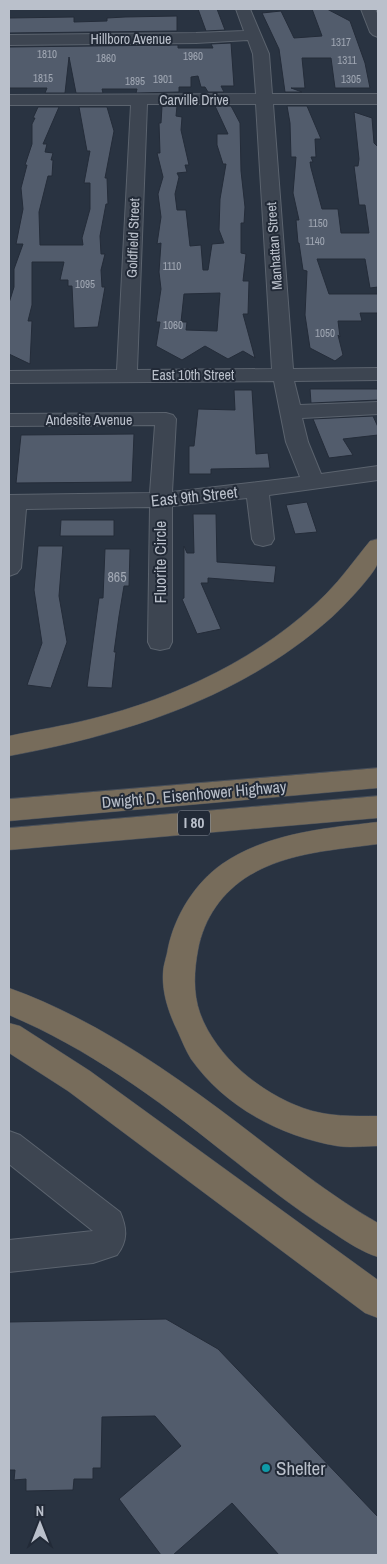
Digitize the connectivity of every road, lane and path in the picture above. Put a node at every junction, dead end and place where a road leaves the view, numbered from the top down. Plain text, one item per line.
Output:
1 (243, 9) edge
2 (368, 9) edge
3 (378, 32) edge
4 (253, 35) junction
5 (9, 40) edge
6 (264, 99) junction
7 (378, 99) edge
8 (9, 100) edge
9 (139, 100) junction
10 (378, 374) edge
11 (283, 375) junction
12 (9, 376) edge
13 (127, 376) junction
14 (378, 408) edge
15 (290, 412) junction
16 (9, 420) edge
17 (166, 422) joint
18 (378, 473) edge
19 (313, 482) junction
20 (257, 489) junction
21 (160, 500) junction
22 (12, 502) edge
23 (263, 539) dead end
24 (378, 547) edge
25 (9, 568) edge
26 (160, 642) dead end
27 (9, 746) edge
28 (378, 778) edge
29 (378, 807) edge
30 (9, 810) edge
31 (378, 833) edge
32 (9, 839) edge
33 (9, 1001) edge
34 (9, 1036) edge
35 (378, 1131) edge
36 (9, 1144) edge
37 (378, 1241) edge
38 (9, 1256) edge
39 (378, 1301) edge

1 - 4 street, Manhattan Street
2 - 3 street
4 - 5 street, Hillboro Avenue
4 - 6 street, Manhattan Street
6 - 7 street, Carville Drive
6 - 9 street, Carville Drive
6 - 11 street, Manhattan Street
8 - 9 street, Carville Drive
9 - 13 street, Goldfield Street
10 - 11 street, East 10th Street
11 - 13 street, East 10th Street
11 - 15 street, Manhattan Street
12 - 13 street, East 10th Street
14 - 15 street
15 - 19 street, Manhattan Street
16 - 17 street, Andesite Avenue
17 - 21 street, Fluorite Circle
18 - 19 street, East 9th Street
19 - 20 street, East 9th Street
20 - 21 street, East 9th Street
20 - 23 street
21 - 22 street, East 9th Street
21 - 26 street, Fluorite Circle
22 - 25 street
24 - 27 highway
28 - 30 highway, Dwight D. Eisenhower Highway / I 80
29 - 32 highway, Dwight D. Eisenhower Highway / I 80
31 - 35 highway
33 - 37 highway
34 - 39 highway
36 - 38 street

